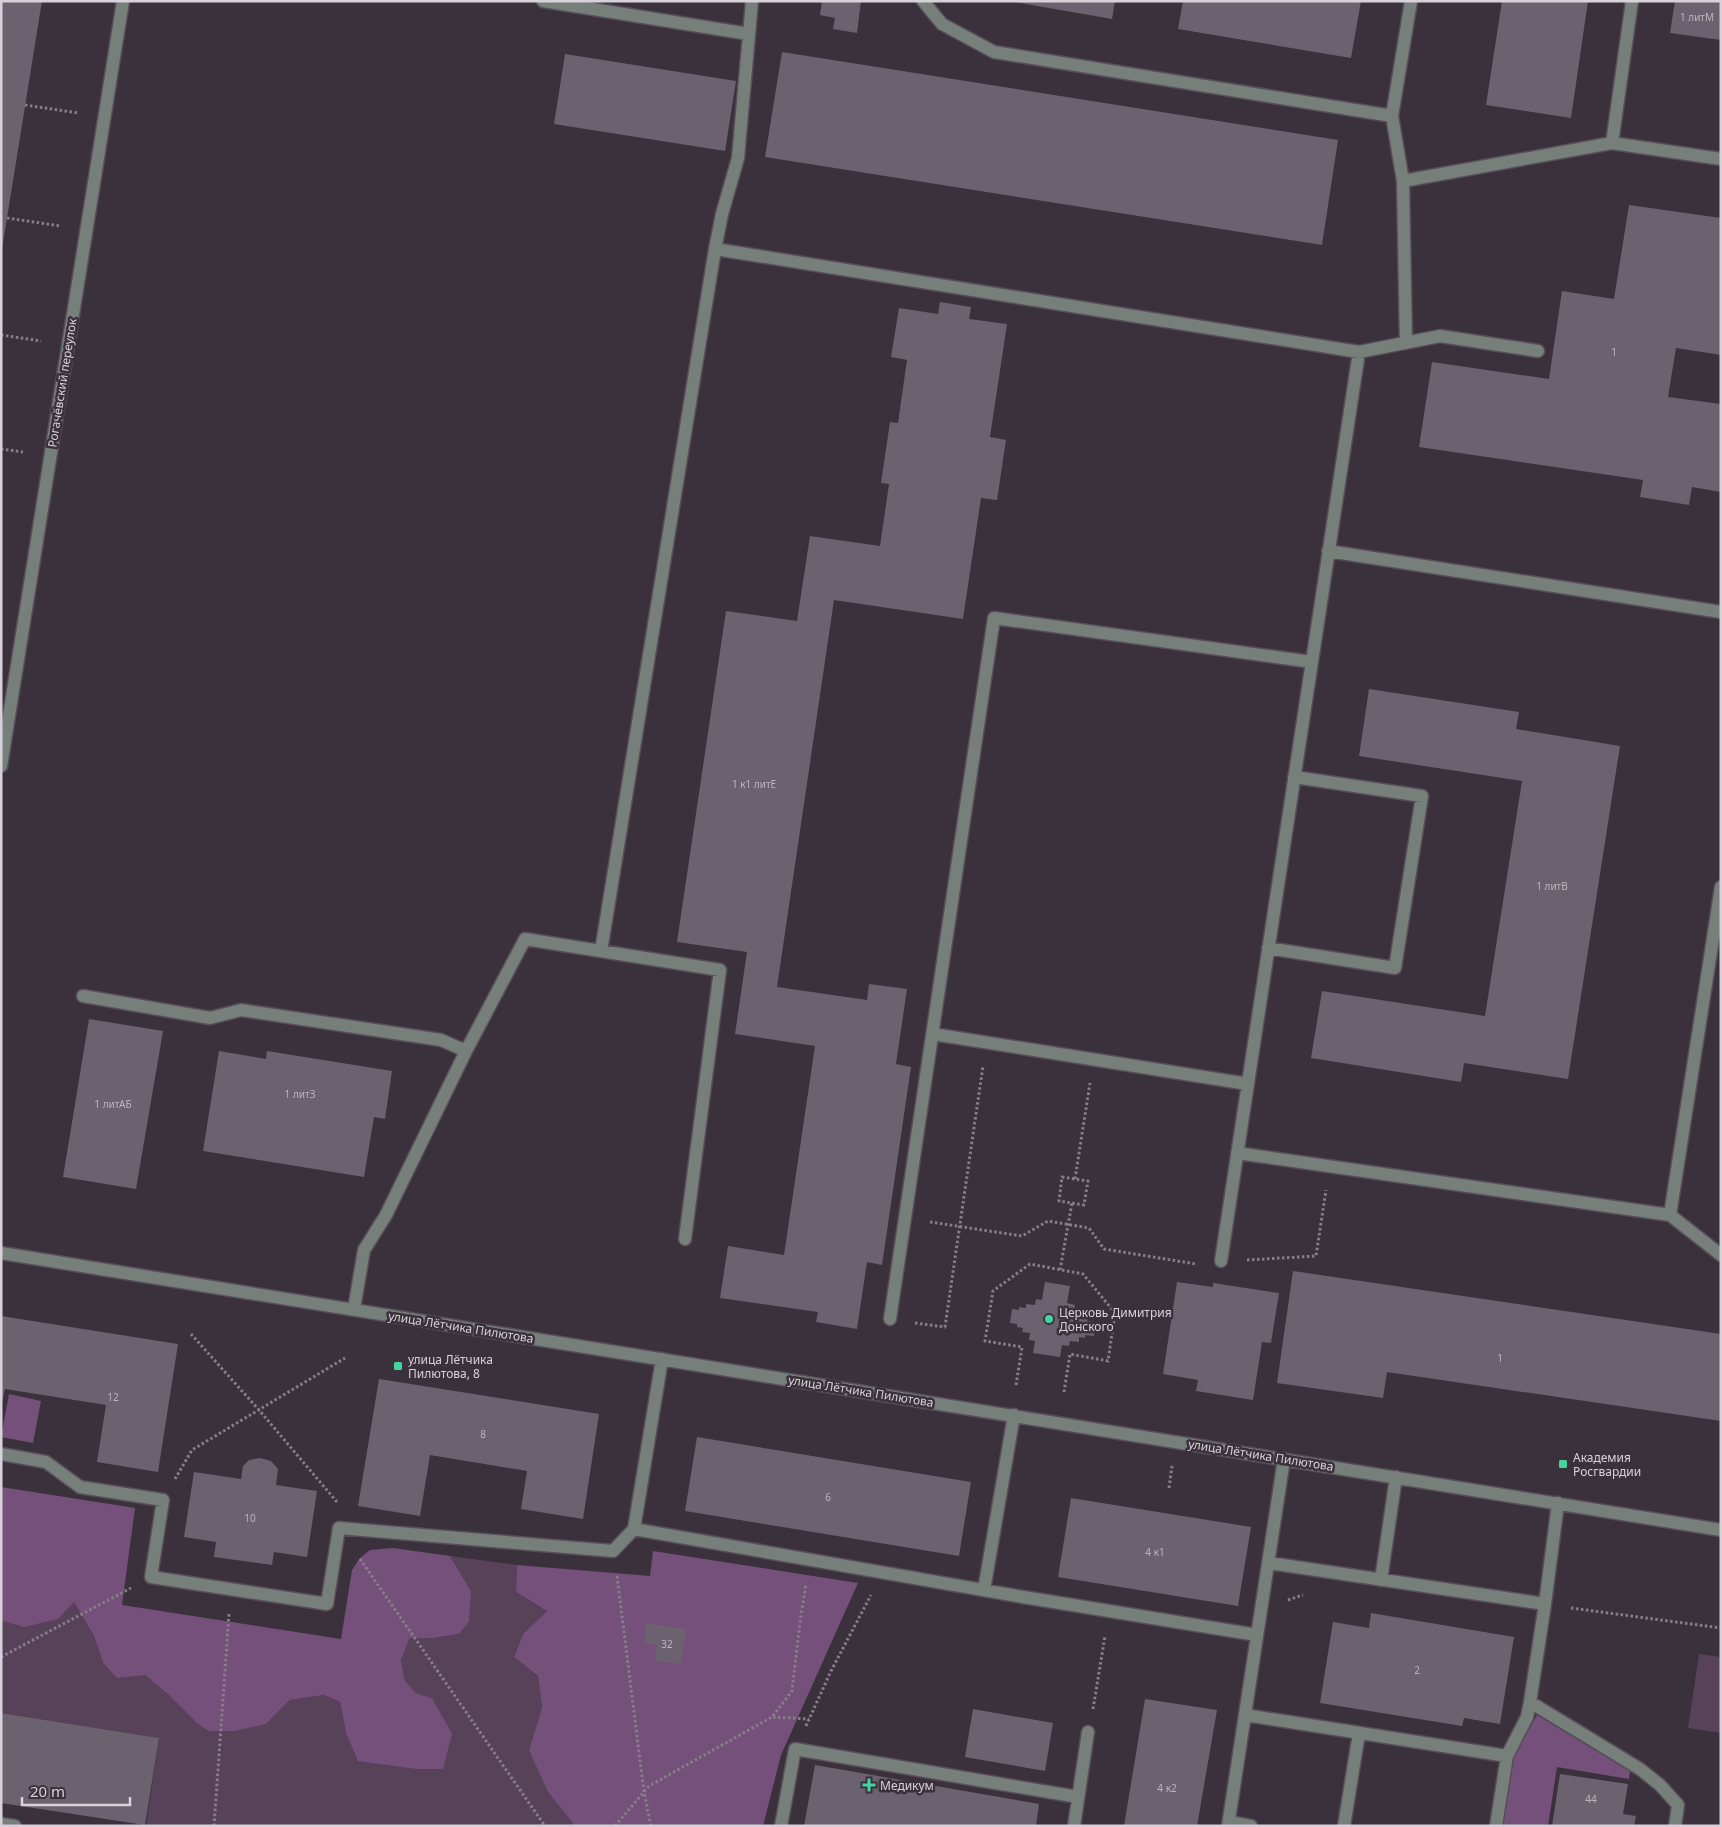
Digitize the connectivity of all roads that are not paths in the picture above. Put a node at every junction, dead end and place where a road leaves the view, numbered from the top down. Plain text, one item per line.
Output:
1 (123, 1) edge
2 (543, 1) edge
3 (752, 1) edge
4 (923, 1) edge
5 (1411, 1) edge
6 (1632, 1) edge
7 (749, 34) junction
8 (1392, 116) junction
9 (1612, 143) junction
10 (1721, 159) edge
11 (1403, 181) junction
12 (715, 249) junction
13 (1406, 343) junction
14 (1538, 351) dead end
15 (1359, 352) junction
16 (1328, 551) junction
17 (1721, 612) edge
18 (1312, 662) junction
19 (1, 766) edge
20 (1294, 777) junction
21 (1721, 887) edge
22 (1268, 948) junction
23 (601, 951) junction
24 (83, 996) dead end
25 (933, 1034) junction
26 (466, 1051) junction
27 (1248, 1084) junction
28 (1237, 1153) junction
29 (1670, 1216) junction
30 (684, 1239) dead end
31 (1, 1253) edge
32 (1721, 1255) edge
33 (1221, 1261) road end
34 (354, 1309) junction
35 (890, 1319) road end
36 (662, 1359) junction
37 (1014, 1416) junction
38 (1, 1454) edge
39 (1284, 1459) junction
40 (1396, 1477) junction
41 (1558, 1503) junction
42 (634, 1530) junction
43 (1721, 1530) edge
44 (1268, 1563) junction
45 (1381, 1580) junction
46 (984, 1590) junction
47 (1545, 1604) junction
48 (1257, 1635) junction
49 (1530, 1702) junction
50 (1245, 1715) junction
51 (1088, 1732) road end
52 (1359, 1733) junction
53 (1506, 1756) junction
54 (1078, 1797) junction
55 (1, 1824) edge
56 (1228, 1824) edge
57 (16, 1826) edge
58 (781, 1826) edge
59 (1074, 1826) edge
60 (1251, 1826) edge
61 (1344, 1826) edge
62 (1496, 1826) edge
63 (1675, 1826) edge

1 - 19 street, Рогачёвский переулок
2 - 7 street
3 - 7 street
4 - 8 street
5 - 8 street
6 - 9 street
7 - 12 street
8 - 11 street
9 - 10 street
9 - 11 street
11 - 13 street
12 - 15 street
12 - 23 street
13 - 14 street
13 - 15 street
15 - 16 street
16 - 17 street
16 - 18 street
18 - 20 street
18 - 25 street
20 - 22 street
20 - 22 street
21 - 29 street
22 - 27 street
23 - 26 street
23 - 30 street
24 - 26 street
25 - 27 street
25 - 35 street
26 - 34 street
27 - 28 street
28 - 29 street
28 - 33 street
29 - 32 street
31 - 34 street, улица Лётчика Пилютова
34 - 36 street, улица Лётчика Пилютова
36 - 37 street, улица Лётчика Пилютова
36 - 42 street
37 - 39 street, улица Лётчика Пилютова
37 - 46 street
38 - 42 street
39 - 40 street, улица Лётчика Пилютова
39 - 44 street
40 - 41 street, улица Лётчика Пилютова
40 - 45 street
41 - 43 street, улица Лётчика Пилютова
41 - 47 street
42 - 46 street
44 - 45 street
44 - 48 street
45 - 47 street
46 - 48 street
47 - 49 street
48 - 50 street
49 - 53 street
49 - 63 street
50 - 52 street
50 - 56 street
51 - 54 street
52 - 53 street
52 - 61 street
53 - 62 street
54 - 58 street
54 - 59 street
55 - 57 street
56 - 60 street

